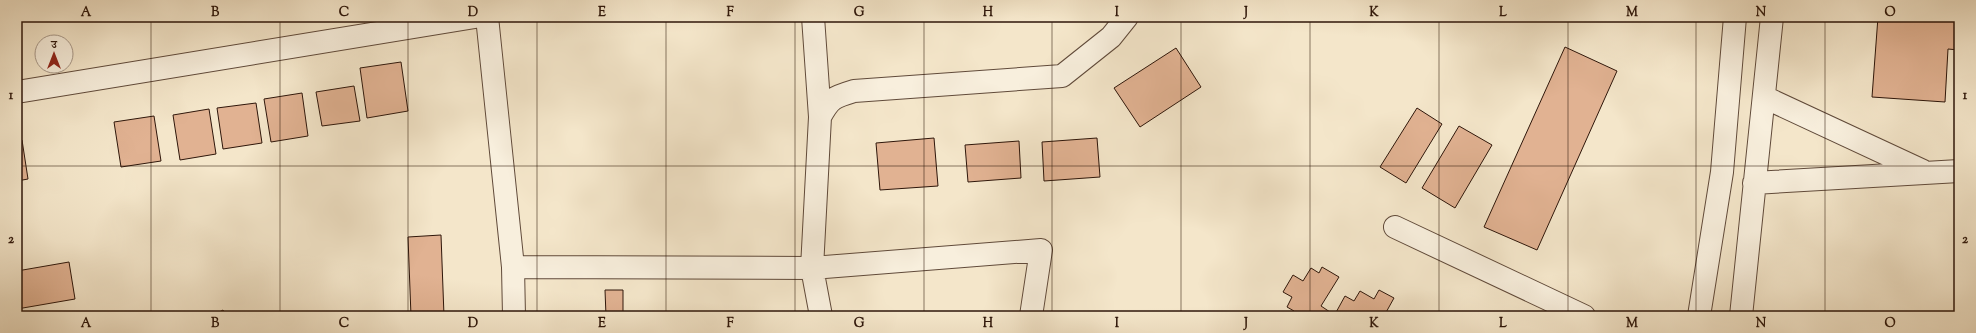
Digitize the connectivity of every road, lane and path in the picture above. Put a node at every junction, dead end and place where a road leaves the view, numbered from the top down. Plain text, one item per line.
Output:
1 (475, 17) edge
2 (487, 17) edge
3 (813, 17) edge
4 (1127, 17) edge
5 (1735, 17) edge
6 (1772, 17) edge
7 (17, 92) edge
8 (1764, 97) junction
9 (820, 117) junction
10 (1959, 171) edge
11 (1924, 172) junction
12 (1754, 183) junction
13 (1394, 227) dead end
14 (513, 267) junction
15 (812, 268) junction
16 (514, 316) edge
17 (821, 316) edge
18 (1031, 316) edge
19 (1584, 316) edge
20 (1699, 316) edge
21 (1741, 316) edge

1 - 7 street
2 - 14 street
3 - 9 street
4 - 9 street
5 - 20 street
6 - 8 street
8 - 11 street
8 - 12 street
9 - 15 street
10 - 11 street
11 - 12 street
12 - 21 street
13 - 19 street
14 - 15 street
14 - 16 street
15 - 17 street
15 - 18 street

